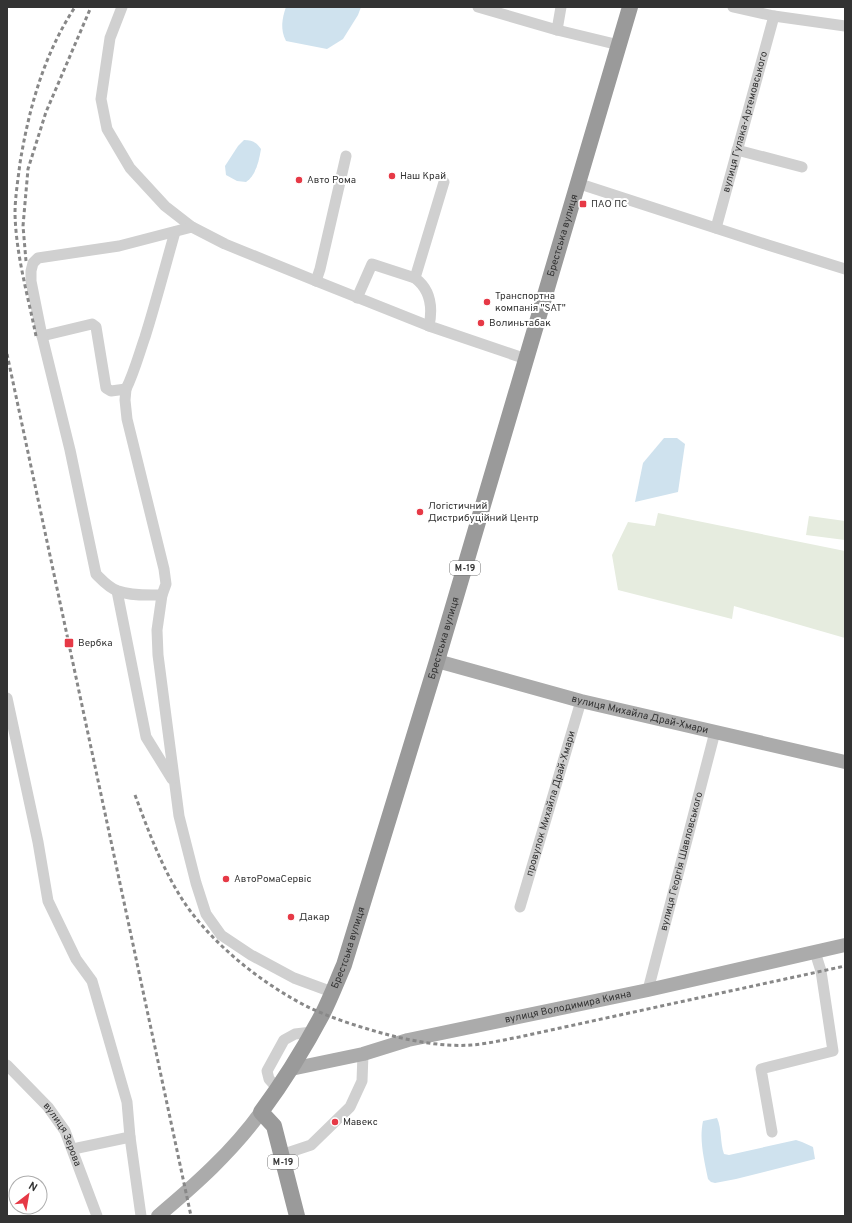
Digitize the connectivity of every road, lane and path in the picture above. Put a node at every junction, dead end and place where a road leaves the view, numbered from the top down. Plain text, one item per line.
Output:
1 (122, 7) edge
2 (478, 7) edge
3 (561, 7) edge
4 (630, 7) edge
5 (733, 7) edge
6 (774, 16) junction
7 (845, 26) edge
8 (557, 30) junction
9 (619, 45) junction
10 (737, 150) junction
11 (346, 156) dead end
12 (802, 167) dead end
13 (444, 182) dead end
14 (577, 183) junction
15 (192, 227) junction
16 (716, 228) junction
17 (175, 232) junction
18 (845, 269) edge
19 (415, 278) junction
20 (316, 281) junction
21 (357, 298) junction
22 (429, 326) junction
23 (42, 336) junction
24 (526, 359) junction
25 (126, 389) junction
26 (116, 591) junction
27 (162, 595) junction
28 (438, 661) junction
29 (7, 698) edge
30 (581, 700) junction
31 (715, 732) junction
32 (845, 762) edge
33 (174, 783) junction
34 (520, 907) dead end
35 (845, 945) edge
36 (816, 952) junction
37 (648, 990) junction
38 (332, 992) junction
39 (312, 1032) junction
40 (363, 1054) junction
41 (7, 1065) edge
42 (290, 1069) junction
43 (278, 1089) junction
44 (261, 1112) junction
45 (772, 1132) dead end
46 (130, 1137) junction
47 (72, 1149) junction
48 (281, 1155) junction
49 (97, 1216) edge
50 (141, 1216) edge
51 (158, 1216) edge
52 (297, 1216) edge

1 - 15 street
2 - 8 street
3 - 8 street
4 - 9 highway, Брестська вулиця / М-19
5 - 6 street
6 - 7 street
6 - 10 street, вулиця Гулака-Артемовського
8 - 9 street
9 - 14 highway, Брестська вулиця / М-19
10 - 12 street
10 - 16 street, вулиця Гулака-Артемовського
11 - 20 street
13 - 19 street
14 - 16 street
14 - 24 highway, Брестська вулиця / М-19
15 - 17 street
15 - 20 street
16 - 18 street
17 - 23 street
17 - 25 street
19 - 21 street
19 - 22 street
20 - 21 street
21 - 22 street
22 - 24 street
23 - 25 street
23 - 26 street
24 - 28 highway, Брестська вулиця / М-19
25 - 27 street
26 - 27 street
26 - 33 street
27 - 33 street
28 - 30 main road, вулиця Михайла Драй-Хмари
28 - 38 highway, Брестська вулиця / М-19
29 - 46 street
30 - 31 main road, вулиця Михайла Драй-Хмари
30 - 34 street, провулок Михайла Драй-Хмари
31 - 32 main road, вулиця Михайла Драй-Хмари
31 - 37 street, вулиця Георгія Шавловського
33 - 38 street
35 - 36 main road, вулиця Володимира Кияна
36 - 37 main road, вулиця Володимира Кияна
36 - 45 street
37 - 40 main road, вулиця Володимира Кияна
38 - 39 highway, Брестська вулиця / М-19
39 - 42 highway, Брестська вулиця / М-19
39 - 43 street
40 - 42 main road, вулиця Володимира Кияна
40 - 48 street
41 - 47 street, вулиця Зерова
42 - 43 highway, Брестська вулиця / М-19
43 - 44 highway, Брестська вулиця / М-19
44 - 48 highway, М-19
44 - 51 main road, Брестська вулиця
46 - 47 street
46 - 50 street
47 - 49 street, вулиця Зерова
48 - 52 highway, М-19

